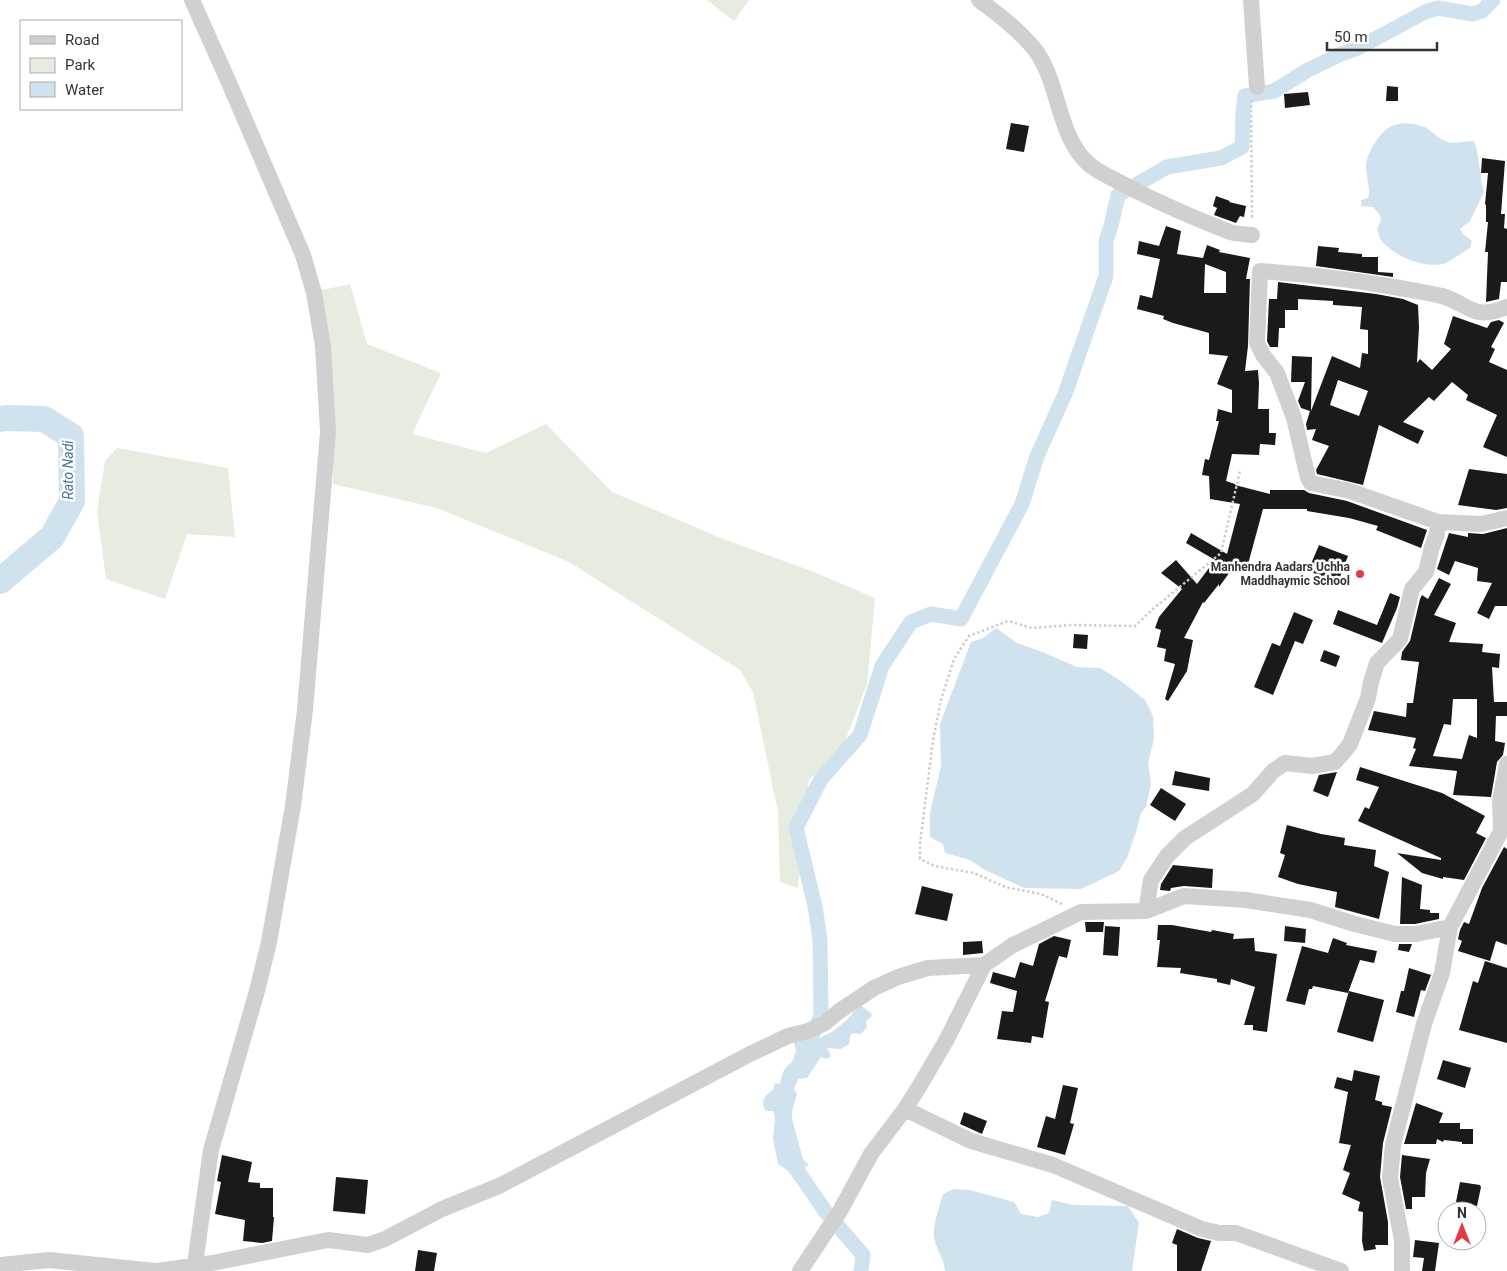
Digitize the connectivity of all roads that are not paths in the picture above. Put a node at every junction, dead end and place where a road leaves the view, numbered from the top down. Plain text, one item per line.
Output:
1 (192, 0) edge
2 (979, 0) edge
3 (1251, 0) edge
4 (1254, 92) road end
5 (1252, 235) road end
6 (1507, 307) edge
7 (1507, 518) edge
8 (1438, 522) junction
9 (1507, 764) edge
10 (1504, 831) edge
11 (1146, 911) junction
12 (1450, 927) junction
13 (984, 965) junction
14 (905, 1109) junction
15 (0, 1265) edge
16 (194, 1268) edge
17 (156, 1271) edge
18 (800, 1271) edge
19 (1341, 1271) edge
20 (1402, 1271) edge

1 - 16 street
2 - 5 street
3 - 4 street
6 - 8 street
7 - 8 street
8 - 11 street
9 - 10 street
10 - 12 street
11 - 12 street
11 - 13 street
12 - 20 street
13 - 14 street
13 - 16 street
14 - 18 street
14 - 19 street
15 - 17 street
16 - 17 street

